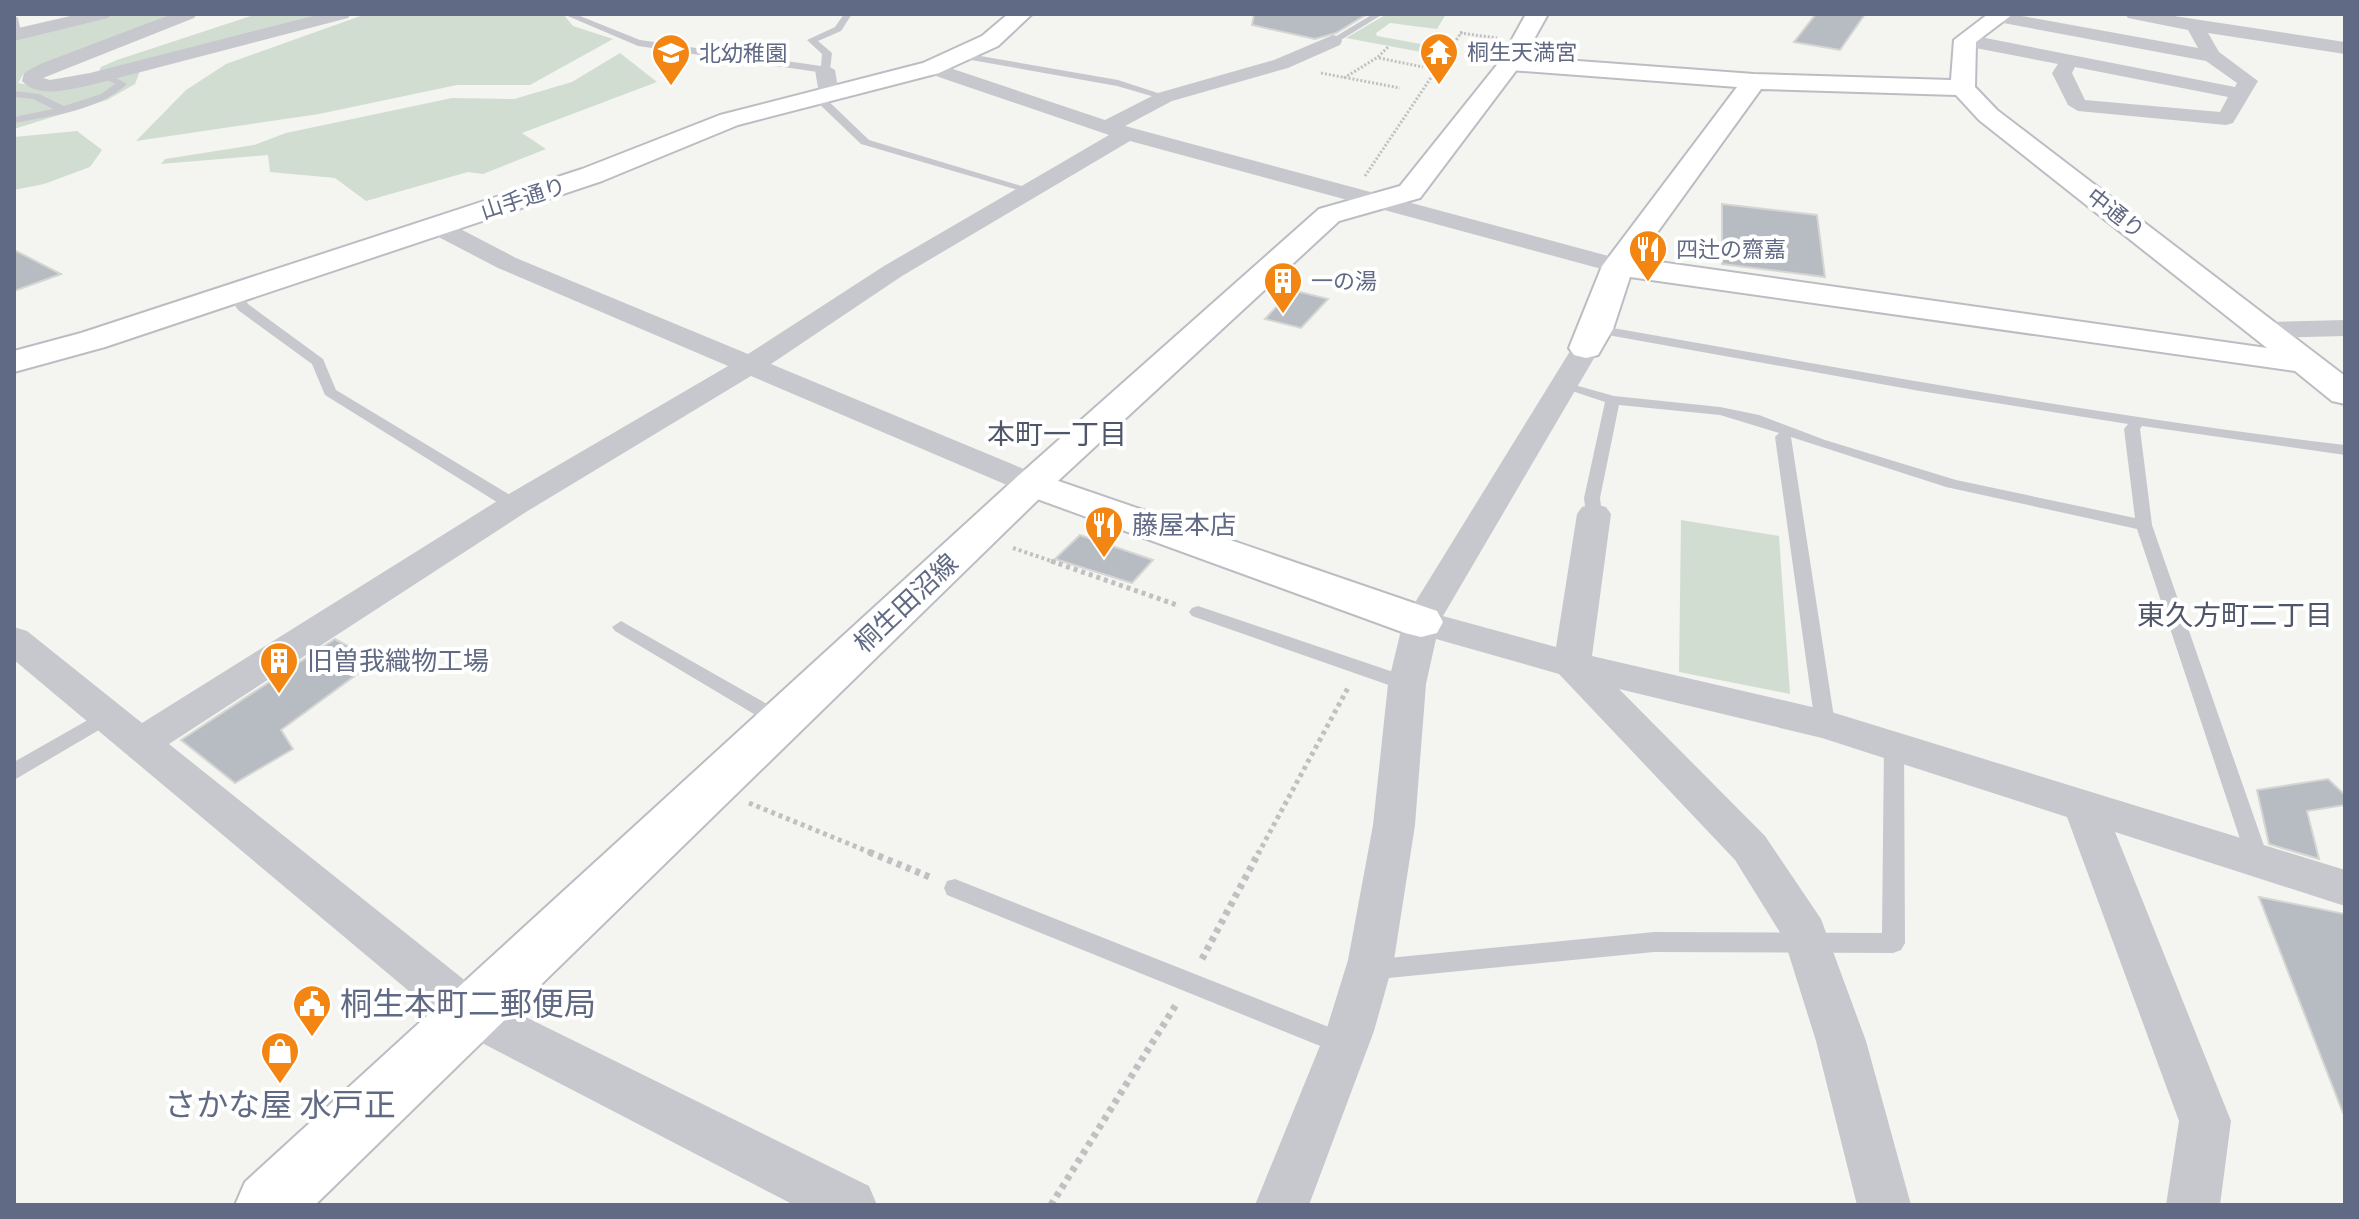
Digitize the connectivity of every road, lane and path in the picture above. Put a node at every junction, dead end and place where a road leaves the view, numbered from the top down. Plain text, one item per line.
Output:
1 (102, 14) edge
2 (188, 14) edge
3 (342, 14) edge
4 (567, 14) edge
5 (848, 14) edge
6 (1021, 14) edge
7 (1379, 14) edge
8 (1537, 14) edge
9 (2134, 14) edge
10 (2263, 14) edge
11 (2000, 16) edge
12 (970, 26) dead end
13 (2195, 26) junction
14 (16, 29) edge
15 (1463, 30) dead end
16 (2249, 35) junction
17 (1965, 40) junction
18 (1333, 41) joint
19 (1388, 47) dead end
20 (2337, 47) edge
21 (963, 56) junction
22 (2212, 56) junction
23 (1378, 57) junction
24 (2069, 61) junction
25 (2345, 62) edge
26 (1510, 63) junction
27 (1281, 64) junction
28 (1423, 67) dead end
29 (931, 68) junction
30 (104, 75) junction
31 (1343, 78) junction
32 (1754, 81) junction
33 (824, 87) junction
34 (1400, 88) dead end
35 (1963, 88) junction
36 (14, 94) edge
37 (2242, 94) junction
38 (1165, 97) junction
39 (63, 110) junction
40 (14, 120) edge
41 (1117, 131) junction
42 (1029, 190) junction
43 (1365, 197) junction
44 (436, 226) junction
45 (1618, 266) junction
46 (234, 293) junction
47 (2345, 328) edge
48 (2268, 330) junction
49 (1591, 339) junction
50 (2305, 361) junction
51 (14, 362) edge
52 (750, 365) junction
53 (1564, 386) junction
54 (2345, 393) edge
55 (1613, 400) junction
56 (2137, 421) junction
57 (1788, 431) junction
58 (2345, 450) edge
59 (1032, 484) junction
60 (514, 505) junction
61 (1594, 514) joint
62 (2144, 525) junction
63 (978, 536) junction
64 (1198, 612) joint
65 (1421, 622) junction
66 (621, 627) dead end
67 (14, 640) edge
68 (1572, 665) junction
69 (1359, 668) junction
70 (1407, 684) junction
71 (781, 721) junction
72 (1825, 724) junction
73 (125, 729) junction
74 (1894, 745) junction
75 (14, 772) edge
76 (711, 787) junction
77 (2083, 804) junction
78 (2258, 860) junction
79 (955, 888) joint
80 (2345, 888) edge
81 (1808, 942) junction
82 (1368, 970) junction
83 (1190, 982) junction
84 (470, 1013) junction
85 (1345, 1045) junction
86 (268, 1205) edge
87 (850, 1205) edge
88 (1051, 1205) edge
89 (1282, 1205) edge
90 (1884, 1205) edge
91 (2193, 1205) edge

1 - 14 street
2 - 30 street
3 - 30 street
4 - 33 lane
5 - 33 lane
6 - 21 street, 山手通り
7 - 18 lane
8 - 26 street, 桐生田沼線
9 - 13 street
10 - 16 street
11 - 17 street
11 - 22 street
12 - 21 street
13 - 16 street
13 - 22 street
15 - 43 path
16 - 20 street
17 - 24 street
17 - 35 street
18 - 27 street
19 - 23 path
20 - 25 street
21 - 29 street, 山手通り
21 - 38 lane
22 - 37 street
23 - 28 path
23 - 31 path
24 - 37 street
24 - 37 street
26 - 32 street
26 - 43 street, 桐生田沼線
27 - 31 path
27 - 38 street
29 - 33 street, 山手通り
29 - 41 street
30 - 39 lane
31 - 34 path
32 - 35 street
32 - 45 street
33 - 42 lane
33 - 44 street, 山手通り
35 - 48 street, 中通り
36 - 39 lane
38 - 41 street
39 - 40 lane
41 - 42 street
41 - 43 street
42 - 52 street
43 - 45 street
43 - 59 street, 桐生田沼線
44 - 46 street, 山手通り
44 - 52 street
45 - 49 street
45 - 50 street
46 - 51 street, 山手通り
46 - 60 lane
47 - 48 street
48 - 50 street, 中通り
49 - 53 street
49 - 56 lane
50 - 54 street, 中通り
52 - 59 street
52 - 60 street
53 - 55 lane
53 - 65 street
55 - 57 lane
55 - 61 lane
56 - 58 lane
56 - 62 lane
57 - 62 lane
57 - 72 lane
59 - 63 street, 桐生田沼線
59 - 65 street
60 - 73 street
61 - 68 street
62 - 78 lane
63 - 64 path
63 - 71 street, 桐生田沼線
64 - 69 lane
65 - 68 street
65 - 70 street
66 - 71 lane
67 - 73 street
68 - 72 street
68 - 81 street
69 - 70 lane
69 - 83 path
70 - 82 street
71 - 76 street, 桐生田沼線
72 - 74 street
73 - 75 lane
73 - 84 street
74 - 77 street
74 - 81 lane
76 - 79 path
76 - 84 street, 桐生田沼線
77 - 78 street
77 - 91 street
78 - 80 street
79 - 83 lane
81 - 82 lane
81 - 90 street
82 - 85 street
83 - 85 lane
83 - 88 path
84 - 86 street, 桐生田沼線
84 - 87 street
85 - 89 street

